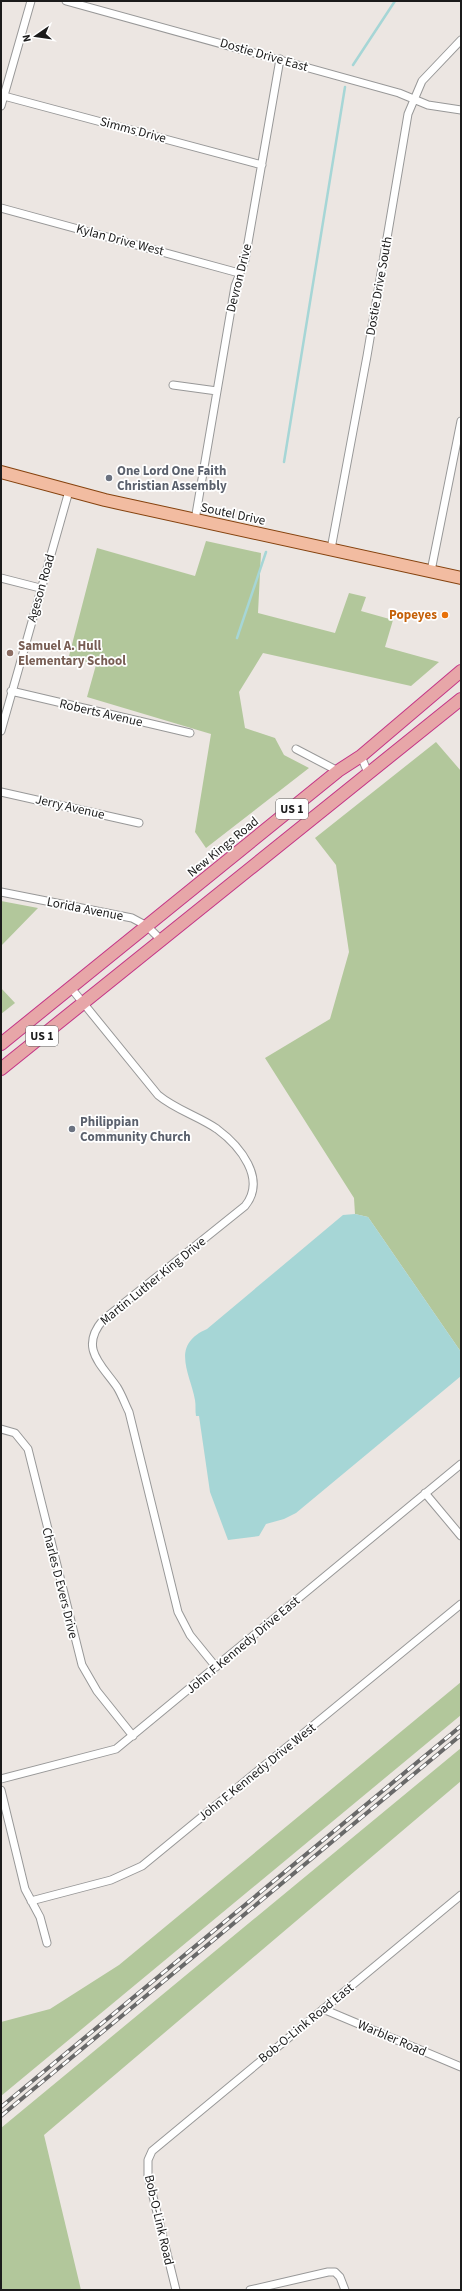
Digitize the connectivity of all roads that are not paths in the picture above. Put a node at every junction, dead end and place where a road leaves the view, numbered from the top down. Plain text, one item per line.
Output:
1 (31, 1) edge
2 (66, 1) edge
3 (461, 40) edge
4 (280, 60) junction
5 (4, 96) junction
6 (413, 99) junction
7 (1, 106) edge
8 (461, 110) edge
9 (262, 166) junction
10 (1, 208) edge
11 (240, 273) junction
12 (173, 385) dead end
13 (217, 391) junction
14 (461, 421) edge
15 (1, 472) edge
16 (69, 491) junction
17 (195, 520) junction
18 (331, 550) junction
19 (430, 571) junction
20 (1, 578) edge
21 (461, 578) edge
22 (40, 588) junction
23 (461, 671) edge
24 (11, 691) junction
25 (461, 698) edge
26 (1, 731) edge
27 (190, 733) dead end
28 (296, 749) dead end
29 (361, 756) junction
30 (338, 771) junction
31 (368, 773) junction
32 (1, 792) edge
33 (138, 823) dead end
34 (1, 892) edge
35 (147, 926) junction
36 (161, 940) junction
37 (71, 988) junction
38 (83, 1003) junction
39 (1, 1044) edge
40 (1, 1069) edge
41 (1, 1429) edge
42 (461, 1464) edge
43 (426, 1493) junction
44 (461, 1536) edge
45 (461, 1604) edge
46 (216, 1667) junction
47 (133, 1736) junction
48 (1, 1779) edge
49 (1, 1790) edge
50 (461, 1895) edge
51 (31, 1901) junction
52 (47, 1943) dead end
53 (322, 2009) junction
54 (461, 2067) edge
55 (152, 2151) joint
56 (176, 2290) edge
57 (250, 2290) edge
58 (345, 2290) edge

1 - 5 street
2 - 4 street, Dostie Drive East
3 - 6 street, Dostie Drive South
4 - 6 street, Dostie Drive East
4 - 9 street, Devron Drive
5 - 7 street
5 - 9 street, Simms Drive
6 - 8 street, Dostie Drive East
6 - 18 street, Dostie Drive South
9 - 11 street, Devron Drive
10 - 11 street, Kylan Drive West
11 - 13 street, Devron Drive
12 - 13 street
13 - 17 street, Devron Drive
14 - 19 street
15 - 16 main road, Soutel Drive
16 - 17 main road, Soutel Drive
16 - 22 street, Ageson Road
17 - 18 main road, Soutel Drive
18 - 19 main road, Soutel Drive
19 - 21 main road, Soutel Drive
20 - 22 street
22 - 24 street, Ageson Road
23 - 29 highway, New Kings Road / US 1
24 - 26 street, Ageson Road
24 - 27 street, Roberts Avenue
25 - 31 highway, US 1
28 - 30 street
29 - 30 highway, New Kings Road / US 1
29 - 31 street
30 - 35 highway, New Kings Road / US 1
31 - 36 highway, US 1
32 - 33 street, Jerry Avenue
34 - 35 street, Lorida Avenue
35 - 36 street, Lorida Avenue
35 - 37 highway, New Kings Road / US 1
36 - 38 highway, US 1
37 - 38 street, Martin Luther King Drive
37 - 39 highway, New Kings Road / US 1
38 - 40 highway, US 1
38 - 46 street, Martin Luther King Drive
41 - 47 street, Charles D Evers Drive
42 - 43 street, John F Kennedy Drive East
43 - 44 street
43 - 46 street, John F Kennedy Drive East
45 - 51 street, John F Kennedy Drive West
46 - 47 street, John F Kennedy Drive East
47 - 48 street, John F Kennedy Drive East
49 - 51 street
50 - 53 street, Bob-O-Link Road East
51 - 52 street
53 - 54 street, Warbler Road
53 - 55 street, Bob-O-Link Road East
55 - 56 street, Bob-O-Link Road
57 - 58 street

